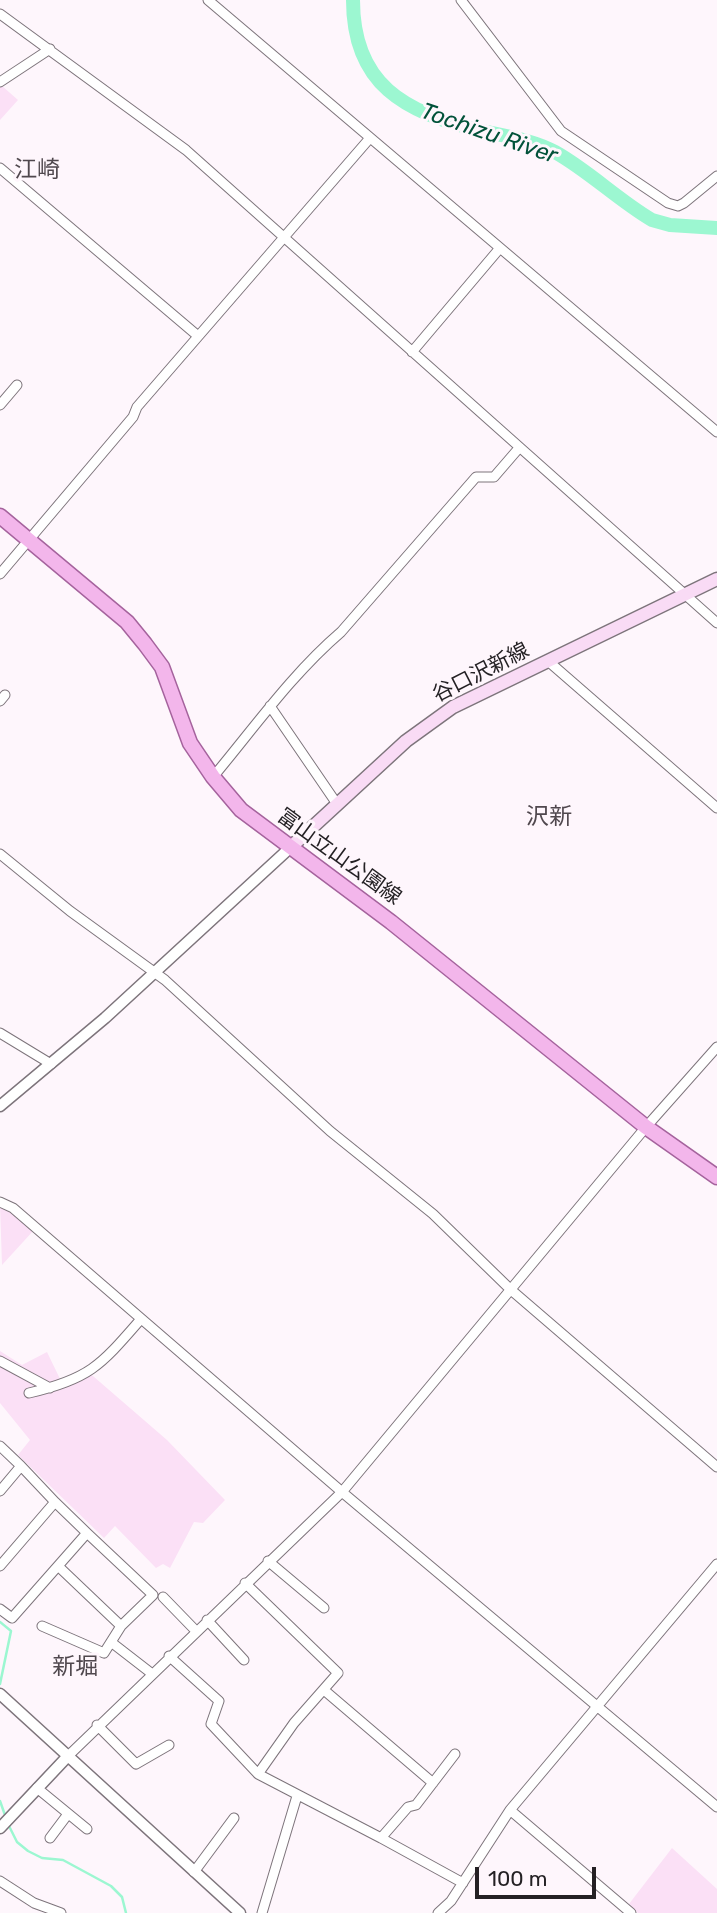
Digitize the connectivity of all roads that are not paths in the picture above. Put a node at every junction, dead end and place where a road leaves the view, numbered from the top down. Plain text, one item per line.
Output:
1 (208, 0) edge
2 (461, 0) edge
3 (0, 14) edge
4 (50, 49) junction
5 (0, 82) edge
6 (370, 138) junction
7 (0, 168) edge
8 (717, 176) edge
9 (284, 238) junction
10 (500, 248) junction
11 (198, 336) junction
12 (412, 352) junction
13 (18, 385) dead end
14 (0, 405) edge
15 (717, 432) edge
16 (519, 447) junction
17 (0, 516) edge
18 (29, 540) junction
19 (0, 573) edge
20 (717, 579) edge
21 (682, 595) junction
22 (717, 623) edge
23 (548, 661) junction
24 (270, 706) junction
25 (213, 777) junction
26 (337, 804) junction
27 (717, 808) edge
28 (292, 846) junction
29 (0, 854) edge
30 (154, 973) junction
31 (0, 1033) edge
32 (717, 1046) edge
33 (51, 1064) junction
34 (0, 1106) edge
35 (646, 1127) junction
36 (717, 1177) edge
37 (0, 1202) edge
38 (510, 1289) junction
39 (141, 1319) junction
40 (0, 1361) edge
41 (50, 1388) junction
42 (29, 1393) dead end
43 (0, 1446) edge
44 (21, 1466) junction
45 (717, 1467) edge
46 (0, 1491) edge
47 (342, 1492) junction
48 (55, 1502) junction
49 (87, 1533) junction
50 (268, 1561) junction
51 (717, 1564) edge
52 (0, 1566) edge
53 (58, 1566) junction
54 (245, 1583) junction
55 (163, 1597) dead end
56 (324, 1608) dead end
57 (0, 1609) edge
58 (207, 1620) junction
59 (42, 1626) dead end
60 (121, 1626) junction
61 (196, 1630) junction
62 (111, 1642) junction
63 (169, 1656) junction
64 (244, 1660) dead end
65 (151, 1673) junction
66 (324, 1690) junction
67 (0, 1694) edge
68 (597, 1706) junction
69 (97, 1725) junction
70 (169, 1745) dead end
71 (455, 1754) dead end
72 (66, 1757) junction
73 (258, 1774) junction
74 (433, 1783) junction
75 (37, 1788) junction
76 (298, 1796) junction
77 (717, 1807) edge
78 (510, 1810) junction
79 (68, 1814) junction
80 (234, 1818) dead end
81 (0, 1828) edge
82 (87, 1829) dead end
83 (50, 1838) dead end
84 (381, 1838) junction
85 (194, 1872) junction
86 (0, 1881) edge
87 (463, 1883) junction
88 (61, 1913) edge
89 (240, 1913) edge
90 (262, 1913) edge
91 (438, 1913) edge
92 (631, 1913) edge

1 - 6 street
2 - 8 street
3 - 4 street
4 - 5 street
4 - 9 street
6 - 9 street
6 - 10 street
7 - 11 street
9 - 11 street
9 - 12 street
10 - 12 street
10 - 15 street
11 - 18 street
12 - 16 street
13 - 14 street
16 - 21 street
16 - 24 street
17 - 18 main road, 富山立山公園線
18 - 19 street
18 - 25 main road, 富山立山公園線
20 - 21 main road, 谷口沢新線
21 - 22 street
21 - 23 main road, 谷口沢新線
23 - 26 main road, 谷口沢新線
23 - 27 street
24 - 25 street
24 - 26 street
25 - 28 main road, 富山立山公園線
26 - 28 main road, 谷口沢新線
28 - 30 street
28 - 35 main road, 富山立山公園線
29 - 30 street
30 - 33 street
30 - 38 street
31 - 33 street
32 - 35 street
33 - 34 street
35 - 36 main road, 富山立山公園線
35 - 38 street
37 - 39 street
38 - 45 street
38 - 47 street
39 - 41 street
39 - 47 street
40 - 41 street
41 - 42 street
43 - 44 street
44 - 46 street
44 - 48 street
47 - 50 street
47 - 68 street
48 - 49 street
48 - 52 street
49 - 53 street
49 - 60 street
50 - 54 street
50 - 56 street
51 - 68 street
53 - 57 street
53 - 60 street
54 - 58 street
54 - 66 street
55 - 61 street
58 - 61 street
58 - 64 street
59 - 62 street
60 - 62 street
61 - 63 street
62 - 65 street
63 - 65 street
63 - 73 street
65 - 69 street
66 - 73 street
66 - 74 street
67 - 72 street
68 - 77 street
68 - 78 street
69 - 70 street
69 - 72 street
71 - 74 street
72 - 75 street
72 - 85 street
73 - 76 street
74 - 84 street
75 - 79 street
75 - 81 street
76 - 84 street
76 - 90 street
78 - 87 street
78 - 92 street
79 - 82 street
79 - 83 street
80 - 85 street
84 - 87 street
85 - 89 street
86 - 88 street
87 - 91 street

